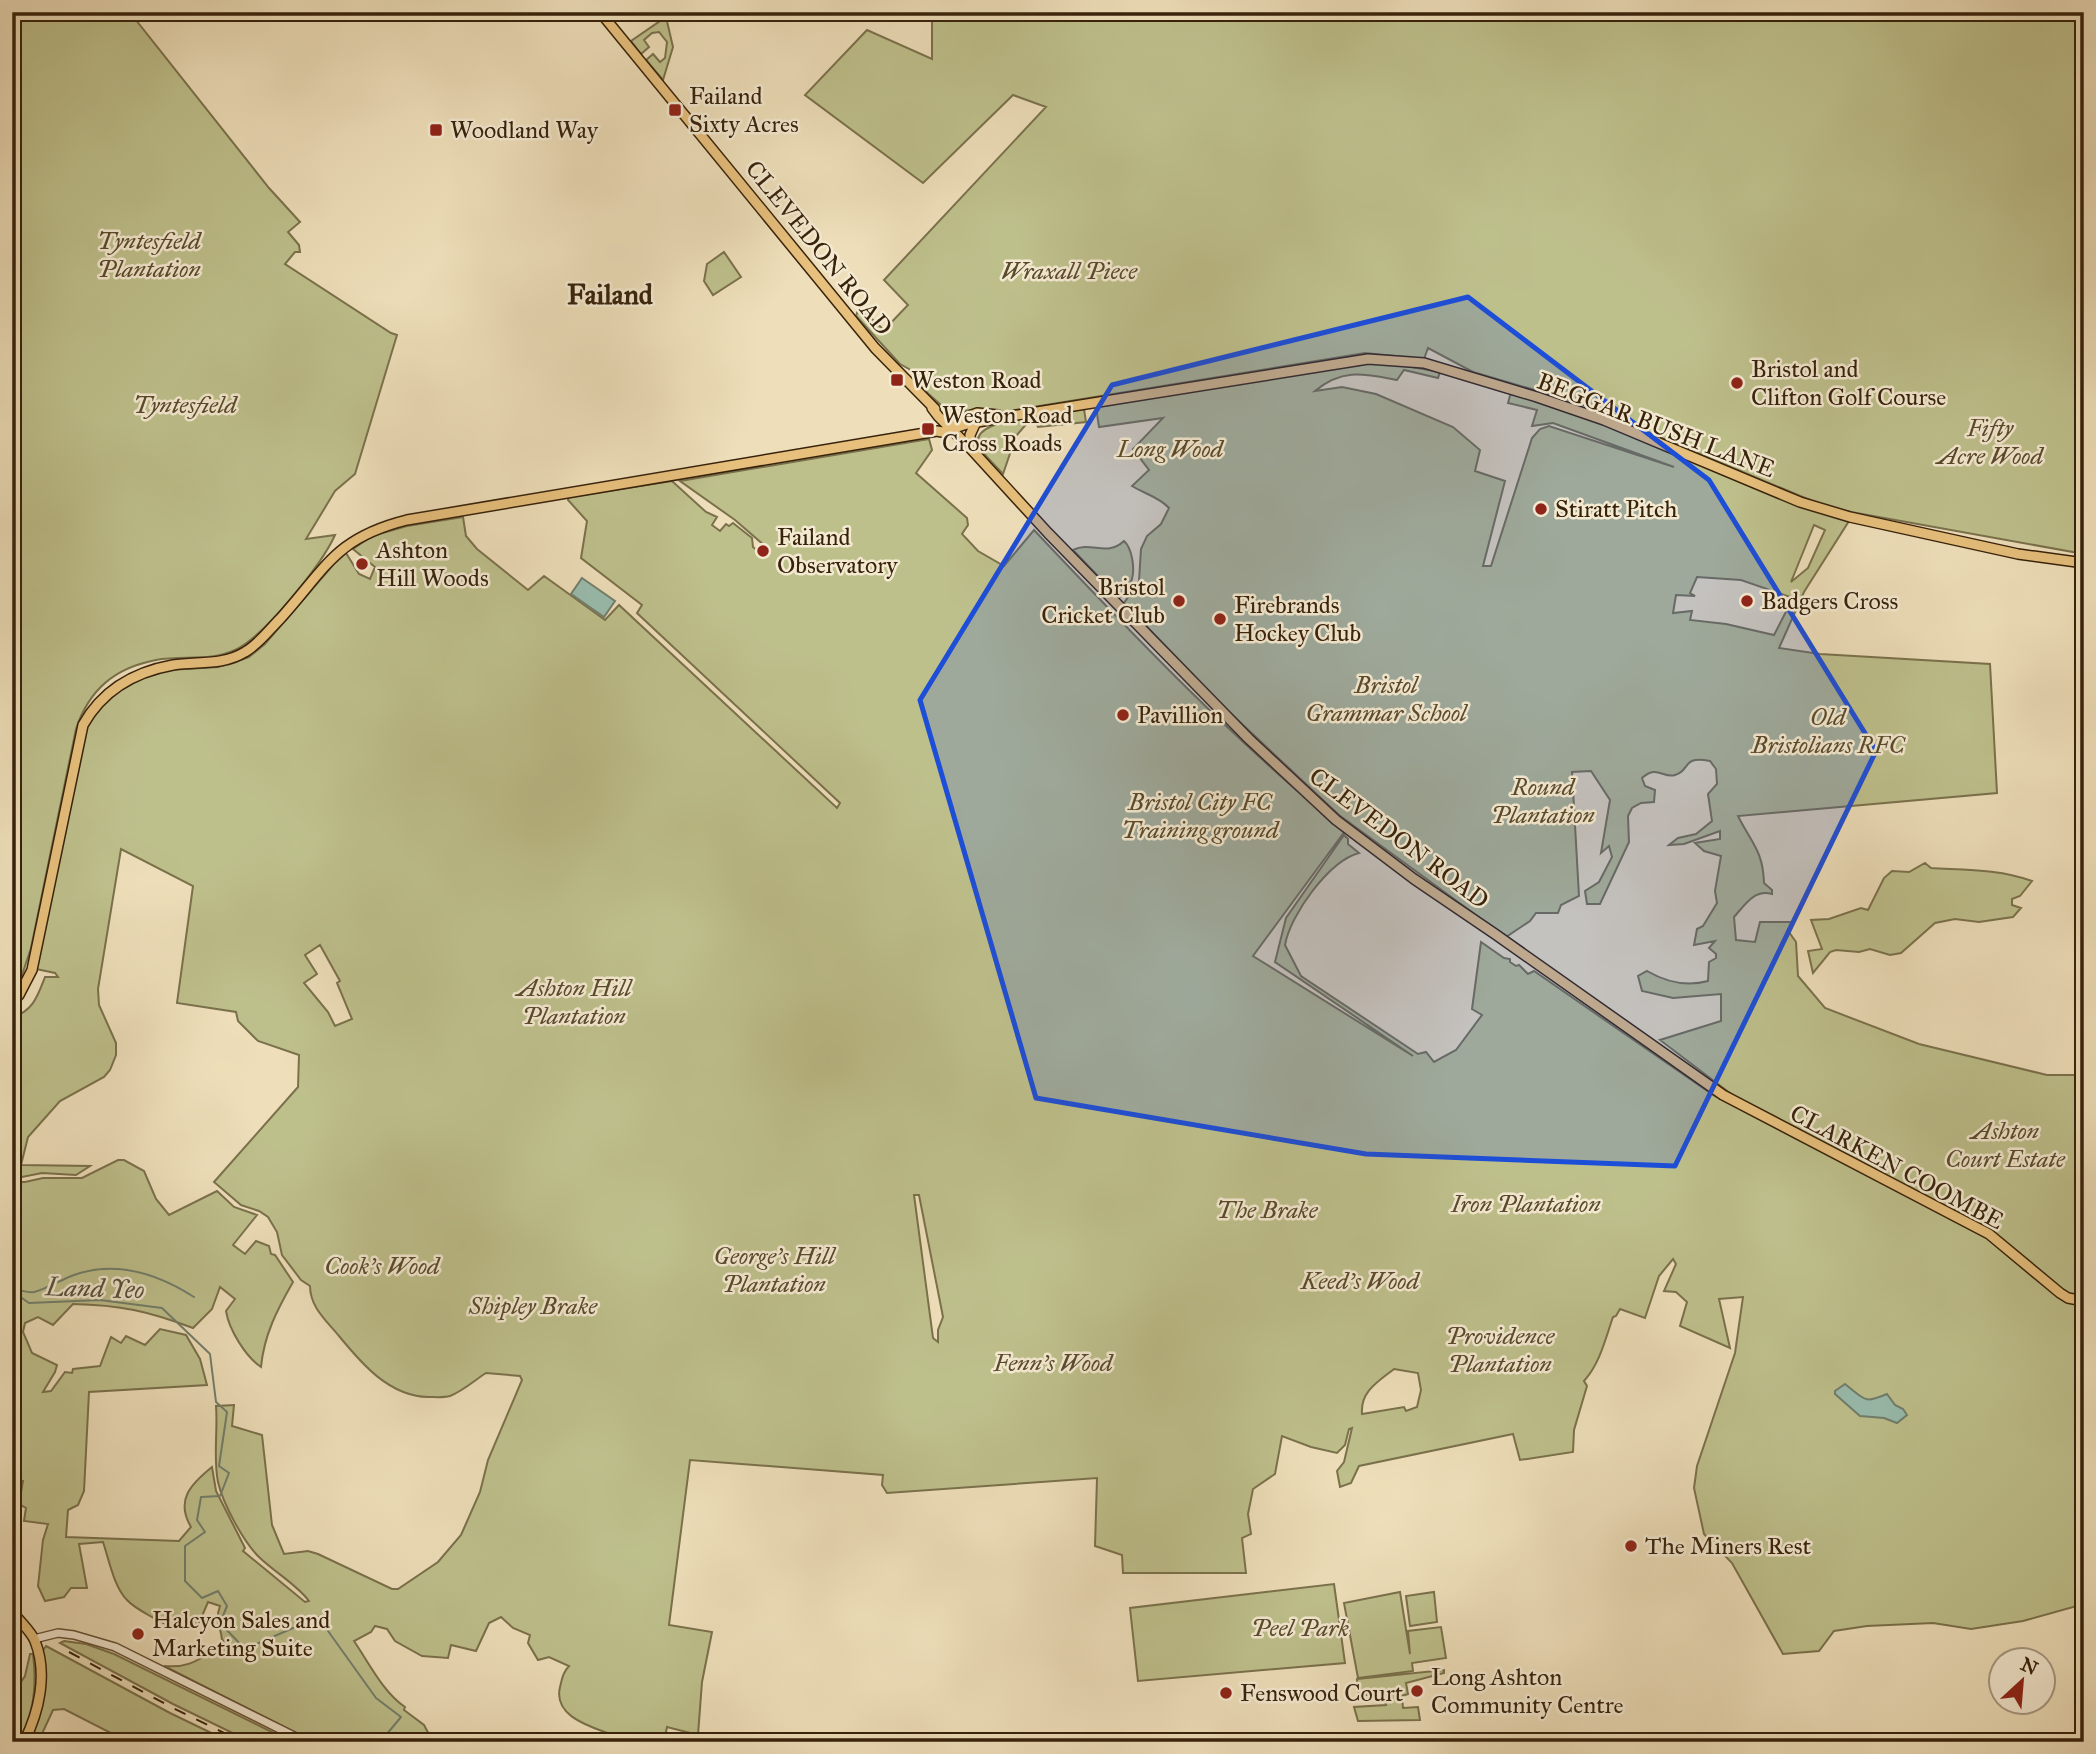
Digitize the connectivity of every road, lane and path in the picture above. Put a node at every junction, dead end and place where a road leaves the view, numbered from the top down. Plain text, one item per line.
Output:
1 (600, 12) edge
2 (1005, 417) junction
3 (976, 422) junction
4 (947, 427) junction
5 (971, 449) junction
6 (2084, 563) edge
7 (12, 1002) edge
8 (1723, 1095) joint
9 (2084, 1301) edge
10 (12, 1611) edge
11 (34, 1639) junction
12 (24, 1742) edge
13 (306, 1742) edge

1 - 4 main road, CLEVEDON ROAD
2 - 3 main road, BEGGAR BUSH LANE
2 - 4 main road, BEGGAR BUSH LANE
2 - 6 main road, BEGGAR BUSH LANE
3 - 4 main road, BEGGAR BUSH LANE
3 - 5 main road
4 - 5 main road, CLEVEDON ROAD
4 - 7 main road
5 - 8 main road, CLEVEDON ROAD
8 - 9 main road, CLARKEN COOMBE
10 - 11 main road
11 - 12 main road
11 - 13 street

